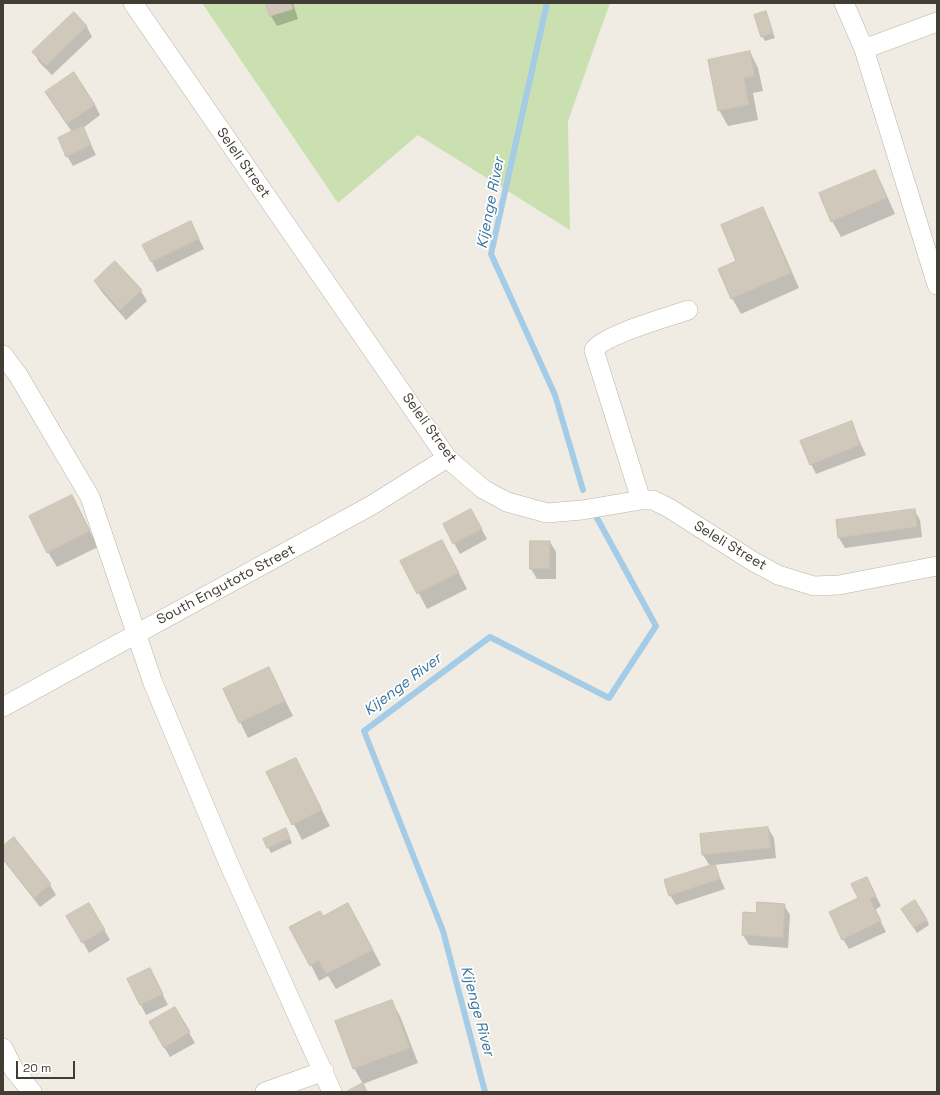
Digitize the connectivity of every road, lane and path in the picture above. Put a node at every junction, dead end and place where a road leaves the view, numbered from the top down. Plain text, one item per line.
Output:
1 (132, 3) edge
2 (844, 3) edge
3 (937, 22) edge
4 (864, 49) junction
5 (937, 285) edge
6 (688, 310) dead end
7 (3, 355) edge
8 (447, 458) junction
9 (641, 500) junction
10 (937, 566) edge
11 (136, 634) junction
12 (3, 708) edge
13 (3, 1048) edge
14 (324, 1071) junction
15 (32, 1092) edge
16 (265, 1092) edge
17 (332, 1092) edge

1 - 8 street, Seleli Street
2 - 4 street
3 - 4 street
4 - 5 street
6 - 9 street
7 - 11 street
8 - 9 street, Seleli Street
8 - 11 street, South Engutoto Street
9 - 10 street, Seleli Street
11 - 12 street, South Engutoto Street
11 - 14 street
13 - 15 street
14 - 16 street
14 - 17 street

